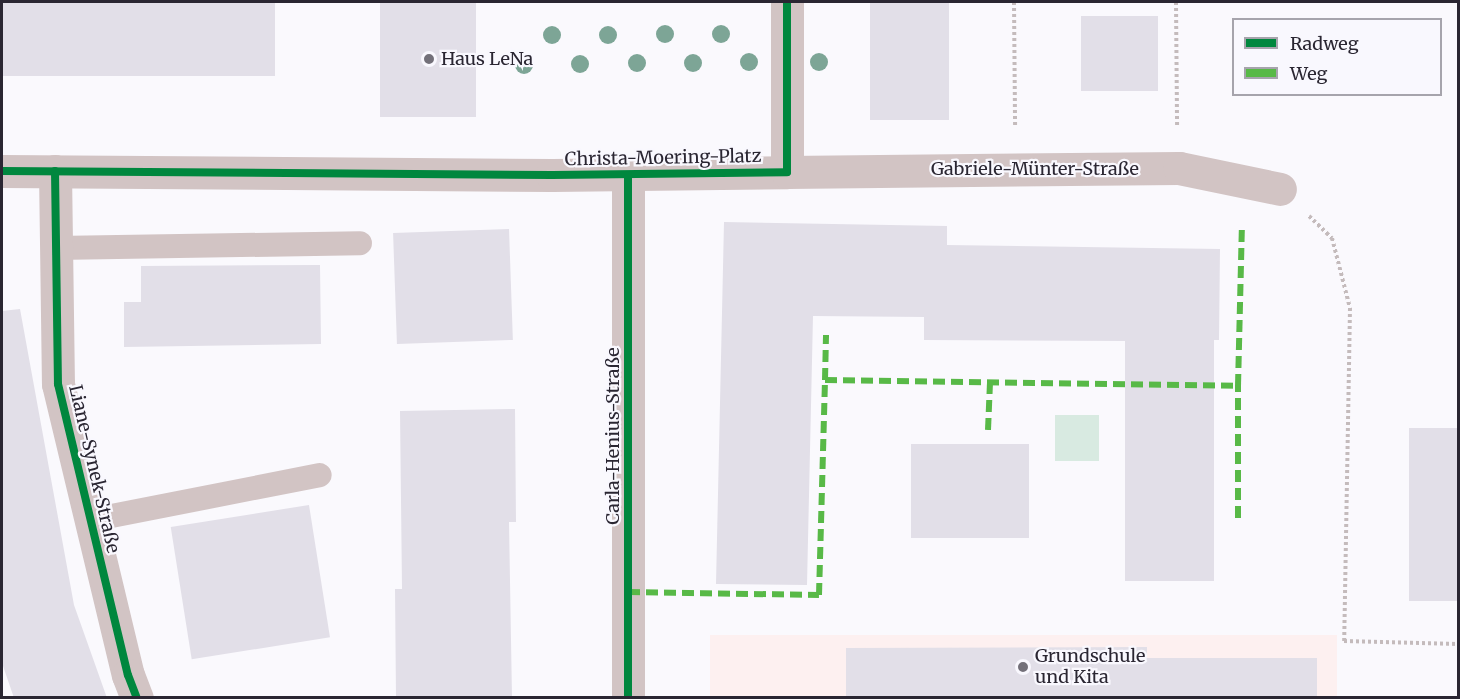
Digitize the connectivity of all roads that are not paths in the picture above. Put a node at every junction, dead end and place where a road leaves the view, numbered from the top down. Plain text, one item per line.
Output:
1 (787, 2) edge
2 (2, 171) edge
3 (55, 171) junction
4 (787, 172) junction
5 (628, 175) junction
6 (1280, 189) road end
7 (360, 243) dead end
8 (56, 249) junction
9 (320, 475) dead end
10 (91, 520) junction
11 (137, 698) edge
12 (628, 698) edge

1 - 4 street, Christa-Moering-Platz
2 - 3 street
3 - 5 street, Christa-Moering-Platz
3 - 8 street, Liane-Synek-Straße
4 - 5 street, Christa-Moering-Platz
4 - 6 street, Gabriele-Münter-Straße
5 - 12 street, Carla-Henius-Straße
7 - 8 lane
8 - 10 street, Liane-Synek-Straße
9 - 10 lane
10 - 11 street, Liane-Synek-Straße

